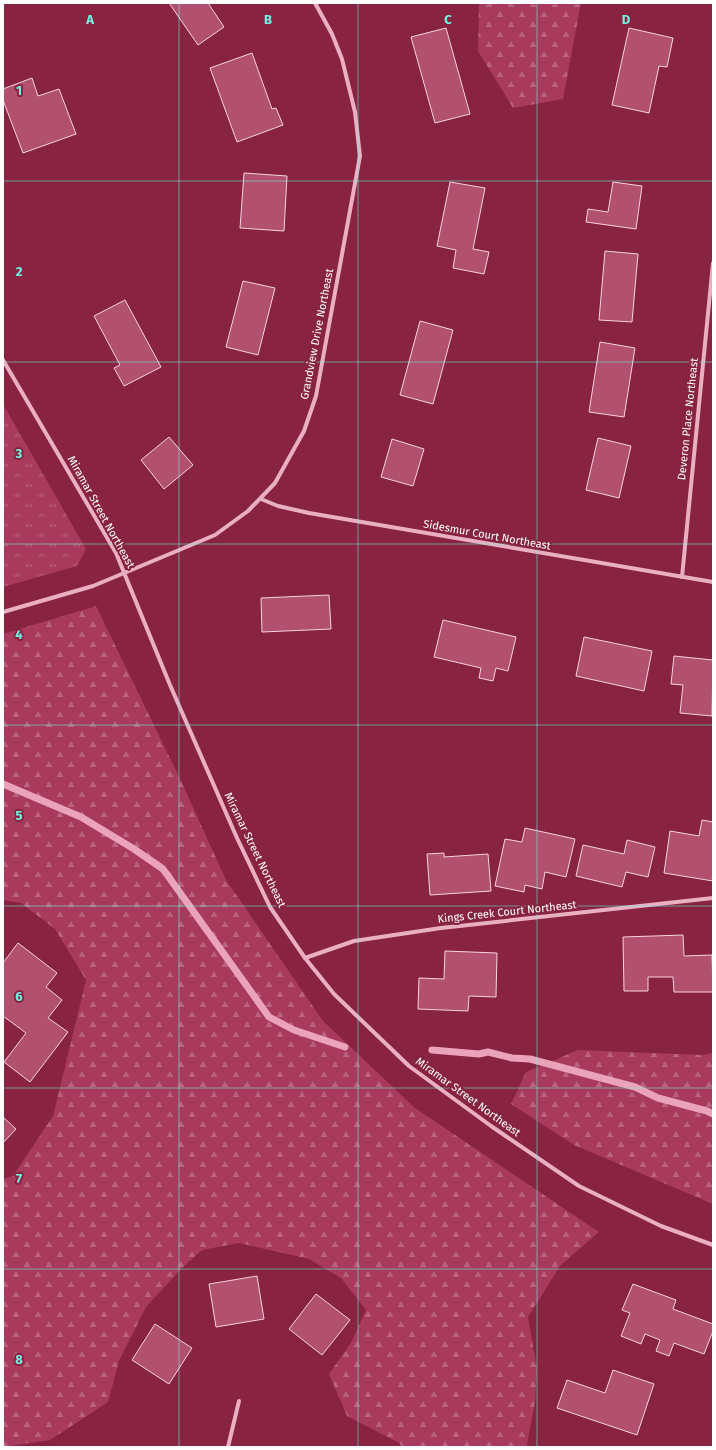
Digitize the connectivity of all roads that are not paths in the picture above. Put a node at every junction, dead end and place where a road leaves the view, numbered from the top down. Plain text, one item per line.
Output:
1 (315, 3) edge
2 (713, 263) edge
3 (3, 360) edge
4 (261, 498) junction
5 (125, 572) junction
6 (682, 577) junction
7 (713, 582) edge
8 (3, 612) edge
9 (713, 898) edge
10 (305, 958) junction
11 (713, 1245) edge
12 (239, 1401) dead end
13 (228, 1447) edge

1 - 4 street, Grandview Drive Northeast
2 - 6 street, Deveron Place Northeast
3 - 5 street, Miramar Street Northeast
4 - 5 street, Grandview Drive Northeast
4 - 6 street, Sidesmur Court Northeast
5 - 8 street, Grandview Drive Northeast
5 - 10 street, Miramar Street Northeast
6 - 7 street, Sidesmur Court Northeast
9 - 10 street, Kings Creek Court Northeast
10 - 11 street, Miramar Street Northeast
12 - 13 street

